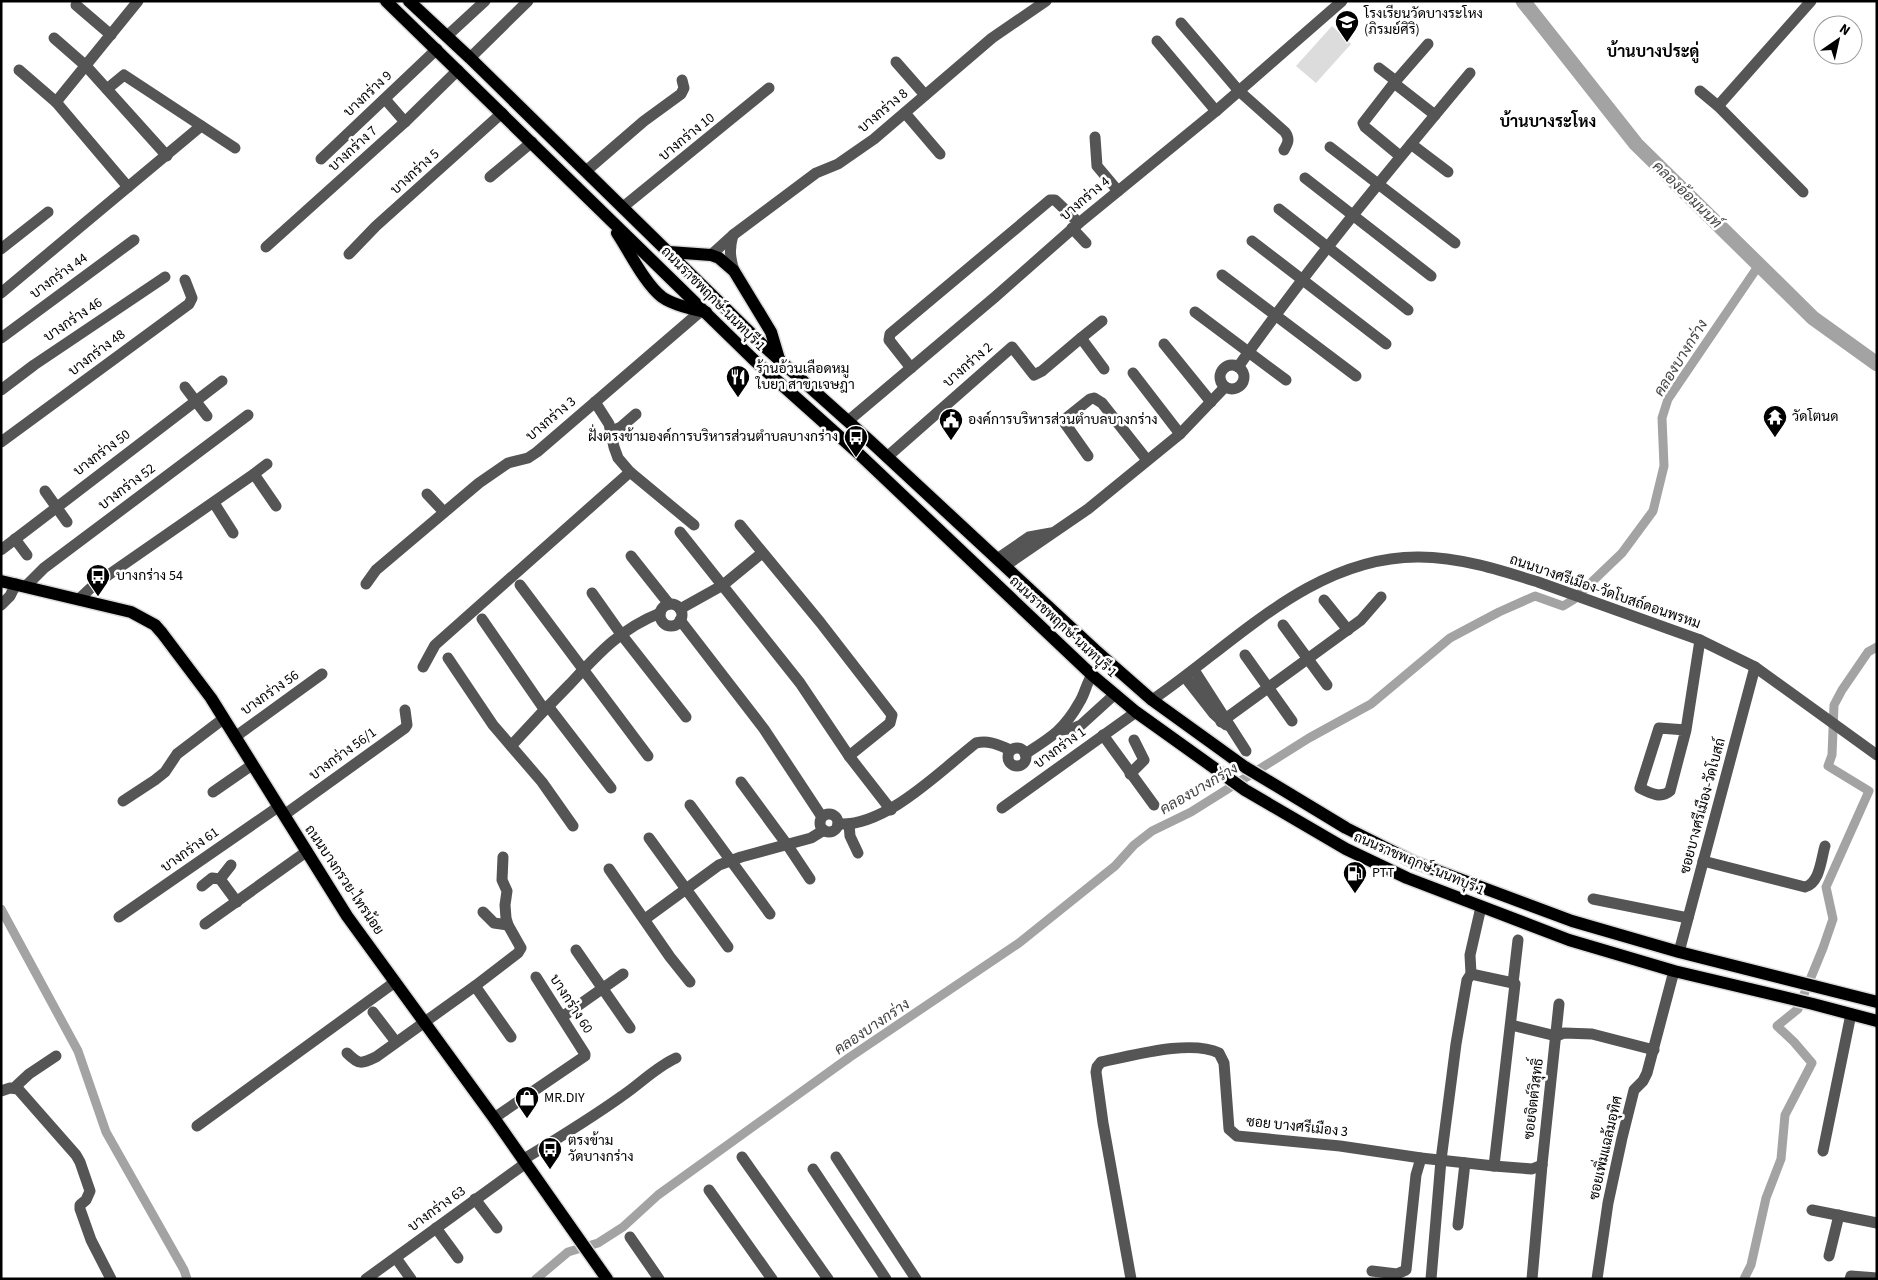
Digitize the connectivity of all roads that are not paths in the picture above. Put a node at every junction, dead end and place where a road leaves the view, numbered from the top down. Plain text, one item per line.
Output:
1 (138, 1) edge
2 (386, 1) edge
3 (485, 1) edge
4 (528, 1) edge
5 (1046, 1) edge
6 (1342, 1) edge
7 (1811, 1) edge
8 (416, 4) edge
9 (76, 5) dead end
10 (1181, 23) dead end
11 (111, 35) junction
12 (447, 36) junction
13 (54, 38) dead end
14 (1157, 41) dead end
15 (1428, 44) dead end
16 (437, 50) junction
17 (470, 58) junction
18 (896, 62) dead end
19 (86, 66) junction
20 (1379, 68) dead end
21 (19, 70) dead end
22 (458, 70) junction
23 (1470, 73) dead end
24 (682, 80) dead end
25 (1395, 82) junction
26 (769, 88) dead end
27 (107, 89) junction
28 (1700, 90) dead end
29 (1240, 91) junction
30 (925, 95) junction
31 (385, 99) junction
32 (56, 102) junction
33 (1718, 106) junction
34 (1216, 111) junction
35 (502, 113) junction
36 (905, 113) junction
37 (1435, 115) junction
38 (405, 122) junction
39 (201, 126) junction
40 (1095, 137) dead end
41 (532, 142) junction
42 (1411, 144) junction
43 (1330, 147) dead end
44 (235, 148) dead end
45 (1284, 150) dead end
46 (940, 154) dead end
47 (167, 156) junction
48 (1400, 156) junction
49 (320, 159) dead end
50 (586, 171) junction
51 (1448, 172) dead end
52 (490, 178) dead end
53 (1306, 178) dead end
54 (1378, 183) junction
55 (128, 187) junction
56 (1118, 191) junction
57 (1803, 192) dead end
58 (623, 208) junction
59 (1279, 209) dead end
60 (48, 212) dead end
61 (603, 212) junction
62 (1353, 215) junction
63 (1075, 225) junction
64 (733, 236) junction
65 (134, 240) dead end
66 (1252, 241) dead end
67 (1455, 242) dead end
68 (1086, 243) dead end
69 (266, 247) dead end
70 (1328, 247) junction
71 (1, 249) edge
72 (669, 252) junction
73 (349, 254) dead end
74 (711, 255) junction
75 (734, 271) junction
76 (1222, 275) dead end
77 (1431, 276) dead end
78 (165, 277) dead end
79 (185, 280) dead end
80 (1302, 281) junction
81 (1, 293) edge
82 (683, 306) junction
83 (1408, 310) dead end
84 (703, 312) junction
85 (1195, 312) dead end
86 (1276, 315) junction
87 (1102, 321) dead end
88 (683, 326) junction
89 (1, 338) edge
90 (1081, 338) junction
91 (1164, 344) dead end
92 (1386, 344) dead end
93 (1248, 352) junction
94 (780, 360) junction
95 (1238, 367) junction
96 (911, 368) junction
97 (1104, 369) dead end
98 (1133, 373) dead end
99 (1356, 376) dead end
100 (1286, 380) dead end
101 (222, 381) dead end
102 (1225, 386) junction
103 (185, 387) dead end
104 (1, 390) edge
105 (196, 401) junction
106 (595, 402) junction
107 (1211, 402) junction
108 (636, 414) dead end
109 (248, 415) dead end
110 (207, 416) dead end
111 (848, 421) junction
112 (611, 431) junction
113 (1180, 434) junction
114 (1, 442) edge
115 (1088, 456) dead end
116 (887, 457) junction
117 (1147, 460) junction
118 (267, 464) dead end
119 (630, 472) junction
120 (254, 474) junction
121 (45, 490) dead end
122 (427, 494) dead end
123 (214, 503) junction
124 (276, 506) dead end
125 (56, 507) junction
126 (444, 512) junction
127 (67, 522) dead end
128 (694, 525) dead end
129 (740, 525) dead end
130 (680, 532) dead end
131 (233, 533) dead end
132 (16, 539) junction
133 (1, 550) edge
134 (762, 553) junction
135 (27, 555) dead end
136 (631, 556) dead end
137 (1001, 562) junction
138 (1, 581) edge
139 (366, 584) dead end
140 (21, 585) junction
141 (520, 585) dead end
142 (724, 585) junction
143 (592, 593) dead end
144 (1381, 597) dead end
145 (79, 599) junction
146 (1324, 600) dead end
147 (1, 605) edge
148 (676, 611) junction
149 (660, 613) junction
150 (482, 619) dead end
151 (1283, 625) dead end
152 (1348, 630) junction
153 (621, 634) junction
154 (1700, 640) junction
155 (1245, 655) dead end
156 (448, 658) dead end
157 (1307, 658) junction
158 (422, 667) dead end
159 (1755, 667) junction
160 (583, 668) junction
161 (1190, 673) junction
162 (322, 674) dead end
163 (1092, 675) junction
164 (1327, 685) dead end
165 (1268, 688) junction
166 (1114, 695) junction
167 (1082, 698) junction
168 (1152, 700) junction
169 (546, 707) junction
170 (1098, 708) junction
171 (405, 710) dead end
172 (1136, 712) junction
173 (686, 718) dead end
174 (224, 719) junction
175 (1292, 720) dead end
176 (1226, 723) junction
177 (1060, 730) junction
178 (1686, 730) junction
179 (1103, 735) junction
180 (235, 737) junction
181 (1134, 740) dead end
182 (512, 746) junction
183 (1011, 750) junction
184 (1246, 751) dead end
185 (1025, 754) junction
186 (1877, 755) edge
187 (648, 756) dead end
188 (848, 756) junction
189 (252, 765) junction
190 (1130, 774) junction
191 (741, 782) dead end
192 (611, 788) dead end
193 (213, 792) dead end
194 (123, 801) dead end
195 (690, 805) dead end
196 (1154, 805) dead end
197 (1002, 808) dead end
198 (891, 810) junction
199 (281, 811) junction
200 (822, 817) junction
201 (844, 824) junction
202 (573, 826) dead end
203 (824, 830) junction
204 (649, 838) dead end
205 (788, 846) junction
206 (1825, 846) dead end
207 (306, 852) junction
208 (858, 853) dead end
209 (503, 857) dead end
210 (730, 860) junction
211 (1703, 861) junction
212 (231, 865) dead end
213 (609, 869) dead end
214 (220, 879) junction
215 (810, 879) dead end
216 (202, 886) dead end
217 (685, 889) junction
218 (1593, 899) dead end
219 (237, 902) junction
220 (1481, 907) junction
221 (484, 912) dead end
222 (770, 914) dead end
223 (119, 917) dead end
224 (1688, 918) junction
225 (645, 919) junction
226 (205, 924) dead end
227 (508, 925) junction
228 (1518, 940) dead end
229 (728, 947) dead end
230 (576, 950) dead end
231 (1679, 952) junction
232 (1674, 971) junction
233 (622, 974) dead end
234 (1471, 974) junction
235 (536, 977) dead end
236 (395, 982) junction
237 (690, 982) dead end
238 (1513, 983) junction
239 (475, 986) junction
240 (602, 989) junction
241 (1877, 1002) edge
242 (1559, 1004) dead end
243 (373, 1012) dead end
244 (1851, 1014) junction
245 (562, 1017) junction
246 (1877, 1021) edge
247 (424, 1022) junction
248 (1511, 1025) junction
249 (630, 1028) dead end
250 (1556, 1036) junction
251 (510, 1037) dead end
252 (396, 1042) junction
253 (1654, 1050) junction
254 (346, 1053) dead end
255 (56, 1056) dead end
256 (676, 1058) dead end
257 (14, 1088) junction
258 (1, 1092) edge
259 (494, 1118) junction
260 (197, 1126) dead end
261 (1823, 1151) dead end
262 (742, 1157) dead end
263 (836, 1157) dead end
264 (1421, 1158) junction
265 (1441, 1160) junction
266 (525, 1161) junction
267 (1466, 1163) junction
268 (1542, 1165) junction
269 (1494, 1166) junction
270 (812, 1169) dead end
271 (709, 1190) dead end
272 (475, 1199) junction
273 (1812, 1210) dead end
274 (1839, 1215) junction
275 (1877, 1223) edge
276 (1458, 1225) dead end
277 (436, 1228) junction
278 (497, 1228) dead end
279 (630, 1237) dead end
280 (1829, 1256) dead end
281 (396, 1258) junction
282 (458, 1258) dead end
283 (1372, 1271) dead end
284 (1877, 1278) edge
285 (111, 1279) edge
286 (366, 1279) edge
287 (411, 1279) edge
288 (607, 1279) edge
289 (659, 1279) edge
290 (772, 1279) edge
291 (828, 1279) edge
292 (886, 1279) edge
293 (916, 1279) edge
294 (1131, 1279) edge
295 (1431, 1279) edge
296 (1532, 1279) edge
297 (1597, 1279) edge
298 (1850, 1279) edge

1 - 11 street
2 - 16 main road, ถนนราชพฤกษ์-นนทบุรี 1
3 - 12 street
4 - 17 street
5 - 30 street, บางกร่าง 8
6 - 29 street, บางกร่าง 4
7 - 33 street
8 - 12 main road, ถนนราชพฤกษ์-นนทบุรี 1
9 - 11 street
10 - 29 street
11 - 19 street
12 - 17 main road, ถนนราชพฤกษ์-นนทบุรี 1
13 - 19 street
14 - 34 street
15 - 25 street
16 - 22 main road, ถนนราชพฤกษ์-นนทบุรี 1
16 - 31 street, บางกร่าง 9
17 - 50 main road, ถนนราชพฤกษ์-นนทบุรี 1
18 - 30 street
19 - 27 street
19 - 32 street
20 - 25 street
21 - 32 street
22 - 35 main road, ถนนราชพฤกษ์-นนทบุรี 1
22 - 38 street, บางกร่าง 7
23 - 37 street
24 - 50 street
25 - 37 street
25 - 48 street
26 - 58 street, บางกร่าง 10
27 - 39 street
27 - 47 street
28 - 33 street
29 - 34 street, บางกร่าง 4
29 - 45 street
30 - 36 street, บางกร่าง 8
31 - 38 street
31 - 49 street, บางกร่าง 9
32 - 55 street
33 - 57 street
34 - 56 street, บางกร่าง 4
35 - 41 main road, ถนนราชพฤกษ์-นนทบุรี 1
35 - 73 street, บางกร่าง 5
36 - 46 street
36 - 64 street, บางกร่าง 8
37 - 42 street
38 - 69 street, บางกร่าง 7
39 - 44 street
39 - 47 street
40 - 56 street
41 - 52 street
41 - 61 main road, ถนนราชพฤกษ์-นนทบุรี 1
42 - 48 street
42 - 51 street
43 - 54 street
47 - 55 street
48 - 54 street
50 - 58 main road, ถนนราชพฤกษ์-นนทบุรี 1
53 - 62 street
54 - 62 street
54 - 67 street
55 - 81 street
56 - 63 street, บางกร่าง 4
58 - 72 main road, ถนนราชพฤกษ์-นนทบุรี 1
59 - 70 street
60 - 71 street
61 - 82 main road
61 - 84 main road, ถนนราชพฤกษ์-นนทบุรี 1
62 - 70 street
62 - 77 street
63 - 68 street
63 - 96 street, บางกร่าง 4
63 - 96 street
64 - 74 street, บางกร่าง 8
64 - 75 street
65 - 89 street, บางกร่าง 44
66 - 80 street
70 - 80 street
70 - 83 street
72 - 74 main road
72 - 94 main road, ถนนราชพฤกษ์-นนทบุรี 1
74 - 75 main road
75 - 94 main road
76 - 86 street
78 - 104 street, บางกร่าง 46
79 - 114 street, บางกร่าง 48
80 - 86 street
80 - 92 street
82 - 84 main road
82 - 88 street
84 - 88 street, บางกร่าง 3
84 - 163 main road, ถนนราชพฤกษ์-นนทบุรี 1
85 - 93 street
86 - 93 street
86 - 99 street
87 - 90 street
88 - 106 street, บางกร่าง 3
90 - 97 street
90 - 116 street, บางกร่าง 2
91 - 107 street
93 - 95 street
93 - 100 street
94 - 111 main road, ถนนราชพฤกษ์-นนทบุรี 1
95 - 102 street
95 - 102 street
96 - 111 street, บางกร่าง 4
98 - 113 street
101 - 105 street, บางกร่าง 50
102 - 107 street
103 - 105 street
105 - 110 street
105 - 125 street, บางกร่าง 50
106 - 112 street
106 - 126 street, บางกร่าง 3
107 - 113 street
108 - 112 street
109 - 140 street, บางกร่าง 52
111 - 116 main road, ถนนราชพฤกษ์-นนทบุรี 1
112 - 119 street
113 - 117 street
115 - 117 street
116 - 137 main road, ถนนราชพฤกษ์-นนทบุรี 1
117 - 137 street
118 - 120 street
119 - 128 street
119 - 158 street
120 - 123 street
120 - 124 street
121 - 125 street
122 - 126 street
123 - 131 street
123 - 145 street
125 - 127 street
125 - 132 street, บางกร่าง 50
126 - 139 street, บางกร่าง 3
129 - 134 street
130 - 142 street
132 - 133 street, บางกร่าง 50
132 - 135 street
134 - 142 street
134 - 188 street
136 - 148 street
137 - 168 main road, ถนนราชพฤกษ์-นนทบุรี 1
138 - 140 main road, ถนนบางกรวย-ไทรน้อย
140 - 145 main road, ถนนบางกรวย-ไทรน้อย
140 - 147 street, บางกร่าง 52
141 - 160 street
142 - 148 street
142 - 188 street
143 - 153 street
144 - 152 street
145 - 174 main road, ถนนบางกรวย-ไทรน้อย
146 - 152 street
148 - 149 street
148 - 149 street
148 - 200 street
149 - 153 street
150 - 169 street
151 - 157 street
152 - 157 street
153 - 160 street
153 - 173 street
154 - 159 street, ถนนบางศรีเมือง-วัดโบสถ์ดอนพรหม
154 - 161 street, ถนนบางศรีเมือง-วัดโบสถ์ดอนพรหม
154 - 178 street
155 - 165 street
156 - 182 street
157 - 164 street
157 - 165 street
159 - 186 street, ถนนบางศรีเมือง-วัดโบสถ์ดอนพรหม
159 - 211 street, ซอยบางศรีเมือง-วัดโบสถ์
160 - 169 street
160 - 187 street
161 - 168 street, ถนนบางศรีเมือง-วัดโบสถ์ดอนพรหม
161 - 176 street
162 - 180 street, บางกร่าง 56
163 - 166 main road, ถนนราชพฤกษ์-นนทบุรี 1
163 - 167 street
165 - 175 street
165 - 176 street
166 - 170 street
166 - 172 main road, ถนนราชพฤกษ์-นนทบุรี 1
167 - 170 street
167 - 177 street
168 - 231 main road, ถนนราชพฤกษ์-นนทบุรี 1
169 - 182 street
169 - 192 street
170 - 177 street
171 - 199 street, บางกร่าง 56/1
172 - 179 street, บางกร่าง 1
172 - 220 main road, ถนนราชพฤกษ์-นนทบุรี 1
174 - 180 main road, ถนนบางกรวย-ไทรน้อย
174 - 194 street
176 - 184 street
177 - 185 street
178 - 178 street
179 - 190 street
179 - 197 street, บางกร่าง 1
180 - 189 main road, ถนนบางกรวย-ไทรน้อย
181 - 190 street
182 - 202 street
183 - 185 street
183 - 185 street
183 - 198 street
188 - 198 street
189 - 193 street
189 - 199 main road, ถนนบางกรวย-ไทรน้อย
190 - 196 street
191 - 205 street
195 - 210 street
198 - 201 street
199 - 207 main road, ถนนบางกรวย-ไทรน้อย
199 - 223 street, บางกร่าง 61
200 - 201 street
200 - 203 street
201 - 203 street
201 - 208 street
203 - 205 street
204 - 217 street
205 - 210 street
205 - 215 street
206 - 211 street
207 - 219 street
207 - 236 main road, ถนนบางกรวย-ไทรน้อย
209 - 227 street
210 - 217 street
210 - 222 street
211 - 224 street, ซอยบางศรีเมือง-วัดโบสถ์
212 - 214 street
213 - 225 street
214 - 216 street
214 - 219 street
217 - 225 street
217 - 229 street
218 - 224 street
219 - 226 street
220 - 232 main road, ถนนราชพฤกษ์-นนทบุรี 1
220 - 234 street
221 - 227 street
224 - 231 street, ซอยบางศรีเมือง-วัดโบสถ์
225 - 237 street
227 - 239 street
228 - 238 street
230 - 240 street
231 - 241 main road, ถนนราชพฤกษ์-นนทบุรี 1
232 - 244 main road, ถนนราชพฤกษ์-นนทบุรี 1
232 - 253 street, ซอยเพิ่มแฉล้มอุทิศ
233 - 240 street
234 - 238 street
234 - 265 street
235 - 245 street, บางกร่าง 60
236 - 247 main road, ถนนบางกรวย-ไทรน้อย
236 - 260 street
238 - 248 street
239 - 247 street
239 - 251 street
240 - 245 street
240 - 249 street
242 - 250 street, ซอยจิตต์วิสุทธิ์
243 - 252 street
244 - 246 main road, ถนนราชพฤกษ์-นนทบุรี 1
244 - 261 street
245 - 259 street, บางกร่าง 60
247 - 252 street
247 - 259 main road, ถนนบางกรวย-ไทรน้อย
248 - 250 street
248 - 269 street
250 - 253 street
250 - 268 street, ซอยจิตต์วิสุทธิ์
252 - 254 street
253 - 297 street, ซอยเพิ่มแฉล้มอุทิศ
255 - 257 street
256 - 266 street, บางกร่าง 63
257 - 258 street
257 - 285 street
259 - 266 main road, ถนนบางกรวย-ไทรน้อย
262 - 291 street
263 - 293 street
264 - 265 street, ซอย บางศรีเมือง 3
264 - 283 street
264 - 294 street, ซอย บางศรีเมือง 3
265 - 267 street, ซอย บางศรีเมือง 3
265 - 295 street
266 - 272 street, บางกร่าง 63
266 - 288 main road, ถนนบางกรวย-ไทรน้อย
267 - 269 street, ซอย บางศรีเมือง 3
267 - 276 street
268 - 269 street, ซอย บางศรีเมือง 3
268 - 296 street, ซอยจิตต์วิสุทธิ์
270 - 292 street
271 - 290 street
272 - 277 street, บางกร่าง 63
272 - 278 street
273 - 274 street
274 - 275 street
274 - 280 street
277 - 281 street, บางกร่าง 63
277 - 282 street
279 - 289 street
281 - 286 street, บางกร่าง 63
281 - 287 street
284 - 298 street

